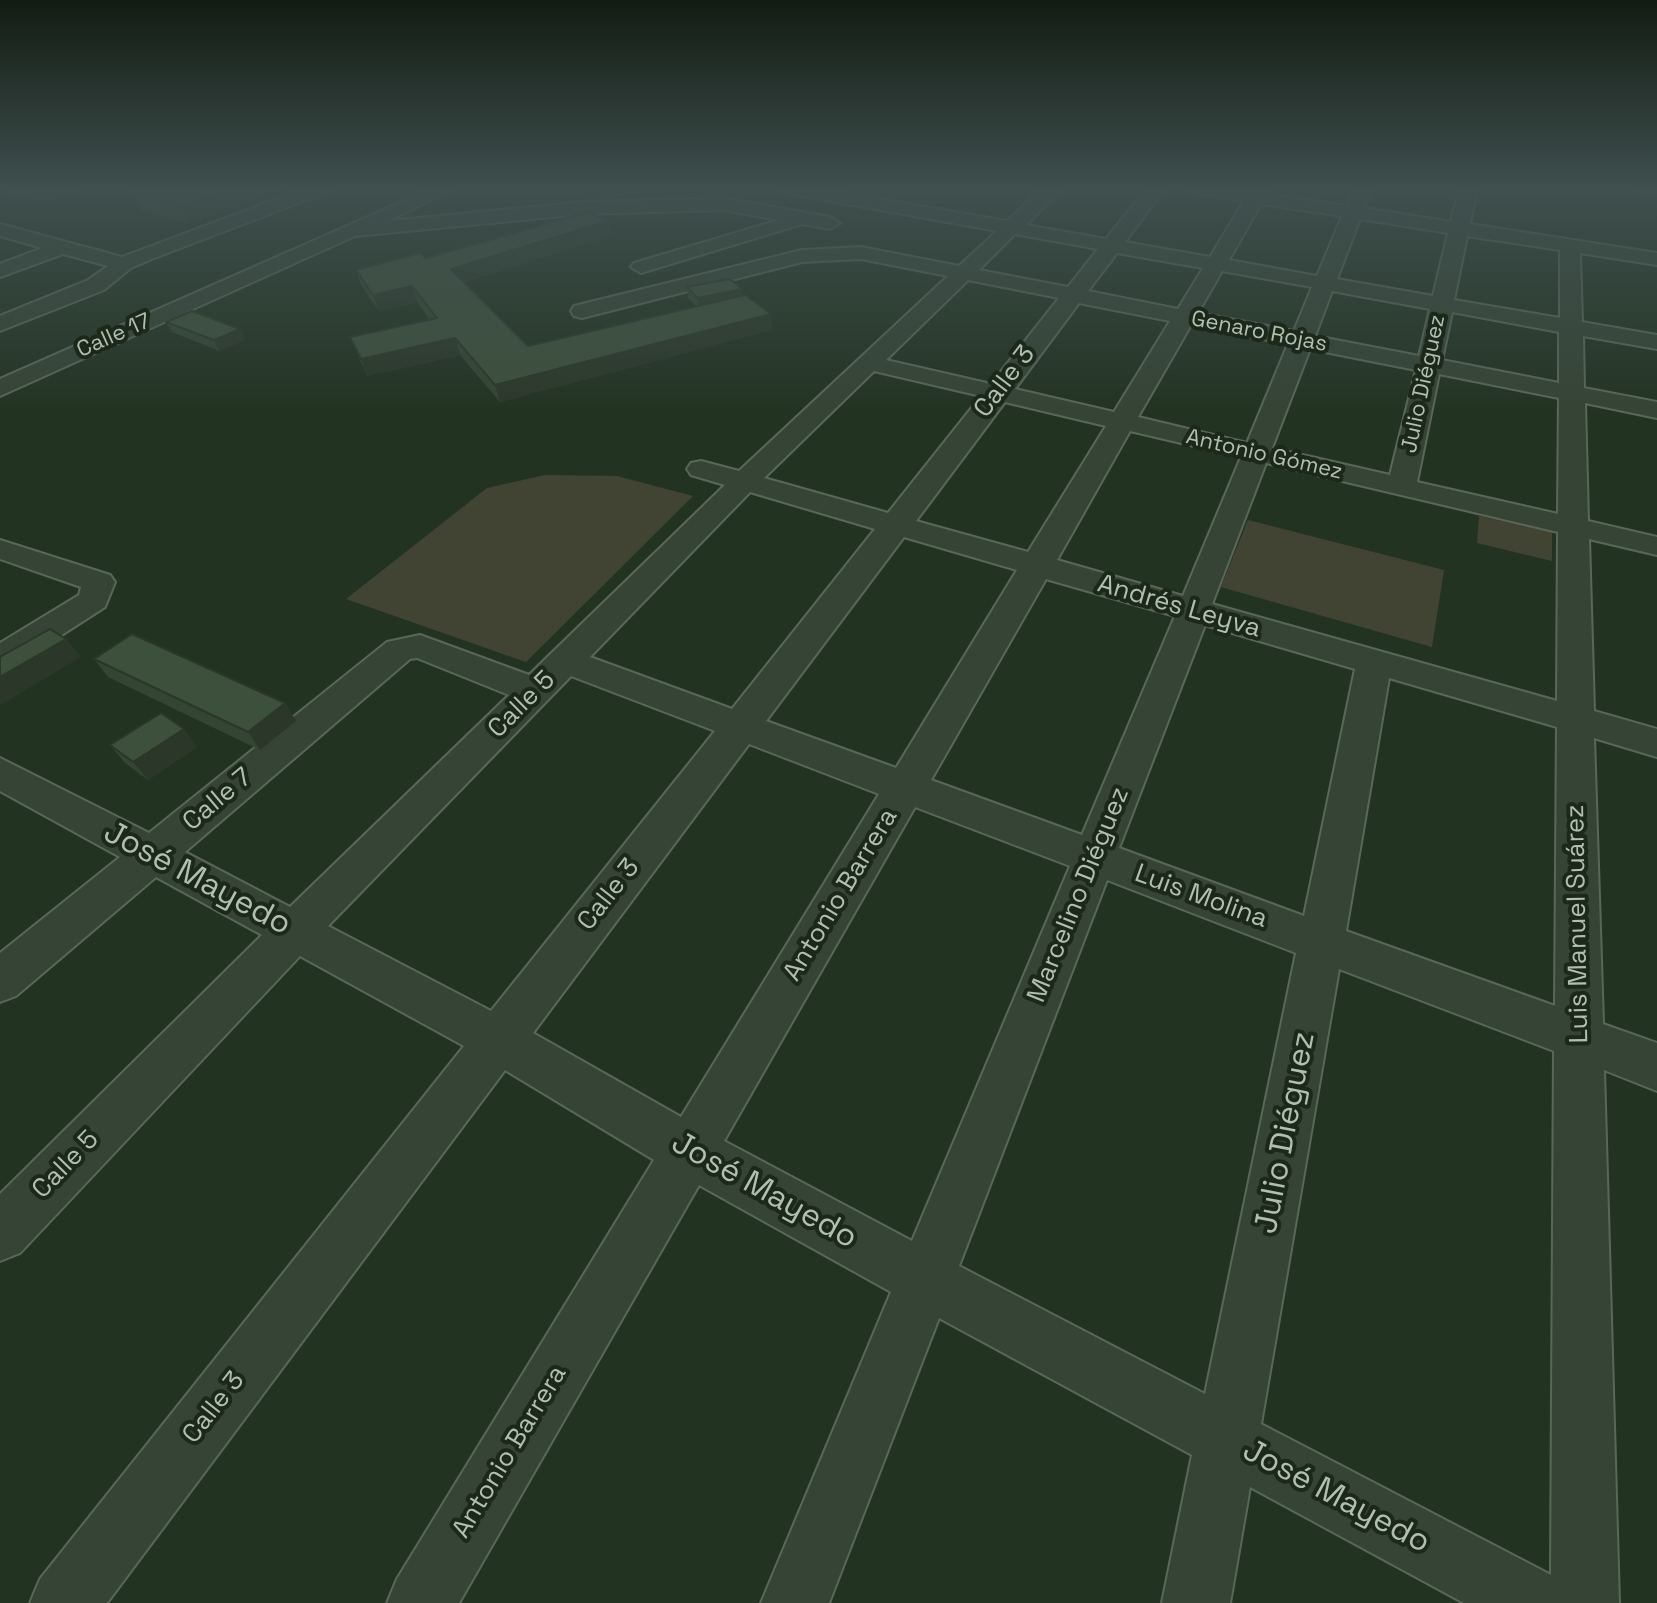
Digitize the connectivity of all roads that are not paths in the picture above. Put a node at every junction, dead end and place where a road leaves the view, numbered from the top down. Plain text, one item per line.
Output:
1 (21, 263) edge
2 (120, 263) edge
3 (127, 263) edge
4 (278, 263) edge
5 (655, 263) edge
6 (768, 263) edge
7 (911, 263) edge
8 (973, 263) edge
9 (1096, 263) edge
10 (1208, 263) edge
11 (1332, 263) edge
12 (1451, 263) edge
13 (1570, 263) edge
14 (124, 264) junction
15 (1215, 264) junction
16 (641, 267) dead end
17 (0, 271) edge
18 (962, 273) junction
19 (1323, 283) junction
20 (96, 285) junction
21 (122, 293) dead end
22 (1071, 295) junction
23 (148, 301) dead end
24 (1441, 304) junction
25 (174, 309) junction
26 (582, 311) dead end
27 (1183, 317) junction
28 (0, 324) edge
29 (1570, 327) junction
30 (1302, 340) junction
31 (1657, 342) edge
32 (870, 363) junction
33 (1429, 365) junction
34 (0, 388) edge
35 (997, 393) junction
36 (1571, 393) junction
37 (1657, 410) edge
38 (1122, 422) junction
39 (1257, 453) junction
40 (701, 469) dead end
41 (744, 482) junction
42 (1402, 487) junction
43 (895, 526) junction
44 (1573, 526) junction
45 (1657, 546) edge
46 (0, 549) edge
47 (1036, 566) junction
48 (1193, 612) junction
49 (0, 659) edge
50 (566, 661) junction
51 (1374, 662) junction
52 (537, 692) junction
53 (1575, 720) junction
54 (741, 724) junction
55 (1657, 743) edge
56 (7, 785) edge
57 (906, 787) junction
58 (152, 855) junction
59 (1095, 857) junction
60 (294, 932) junction
61 (1322, 942) junction
62 (0, 981) edge
63 (1579, 1038) junction
64 (497, 1039) junction
65 (1657, 1067) edge
66 (688, 1150) junction
67 (0, 1233) edge
68 (925, 1279) junction
69 (1227, 1439) junction
70 (64, 1603) edge
71 (421, 1603) edge
72 (795, 1603) edge
73 (1196, 1603) edge
74 (1533, 1603) edge
75 (1585, 1603) edge

1 - 17 street
2 - 14 street
3 - 14 street
4 - 25 street, Calle 17
5 - 16 street
6 - 26 street, Genaro Rojas
7 - 18 street, Genaro Rojas
8 - 18 street, Calle 5
9 - 22 street, Calle 3
10 - 15 street
11 - 19 street, Marcelino Diéguez
12 - 24 street, Julio Diéguez
13 - 29 street, Luis Manuel Suárez
14 - 20 street
15 - 19 street
15 - 27 street, Antonio Barrera
18 - 22 street, Genaro Rojas
18 - 32 street, Calle 5
19 - 24 street
19 - 30 street, Marcelino Diéguez
20 - 21 street
20 - 28 street
22 - 27 street, Genaro Rojas
22 - 35 street, Calle 3
23 - 25 street
24 - 29 street
24 - 33 street, Julio Diéguez
25 - 34 street, Calle 17
27 - 30 street, Genaro Rojas
27 - 38 street, Antonio Barrera
29 - 31 street
29 - 36 street, Luis Manuel Suárez
30 - 33 street, Genaro Rojas
30 - 39 street, Marcelino Diéguez
32 - 35 street, Antonio Gómez
32 - 41 street, Calle 5
33 - 36 street, Genaro Rojas
33 - 42 street, Julio Diéguez
35 - 38 street, Antonio Gómez
35 - 43 street, Calle 3
36 - 37 street, Genaro Rojas
36 - 44 street, Luis Manuel Suárez
38 - 39 street, Antonio Gómez
38 - 47 street, Antonio Barrera
39 - 42 street, Antonio Gómez
39 - 48 street, Marcelino Diéguez
40 - 41 street, Andrés Leyva
41 - 43 street, Andrés Leyva
41 - 50 street, Calle 5
42 - 44 street, Antonio Gómez
43 - 47 street, Andrés Leyva
43 - 54 street, Calle 3
44 - 45 street, Antonio Gómez
44 - 53 street, Luis Manuel Suárez
46 - 49 street
47 - 48 street, Andrés Leyva
47 - 57 street, Antonio Barrera
48 - 51 street, Andrés Leyva
48 - 59 street, Marcelino Diéguez
50 - 52 street, Calle 5
50 - 54 street, Luis Molina
51 - 53 street, Andrés Leyva
51 - 61 street, Julio Diéguez
52 - 58 street, Calle 7
52 - 60 street, Calle 5
53 - 55 street, Andrés Leyva
53 - 63 street, Luis Manuel Suárez
54 - 57 street, Luis Molina
54 - 64 street, Calle 3
56 - 58 street, José Mayedo
57 - 59 street, Luis Molina
57 - 66 street, Antonio Barrera
58 - 60 street, José Mayedo
58 - 62 street, Calle 7
59 - 61 street, Luis Molina
59 - 68 street, Marcelino Diéguez
60 - 64 street, José Mayedo
60 - 67 street, Calle 5
61 - 63 street, Luis Molina
61 - 69 street, Julio Diéguez
63 - 65 street, Luis Molina
63 - 75 street, Luis Manuel Suárez
64 - 66 street, José Mayedo
64 - 70 street, Calle 3
66 - 68 street, José Mayedo
66 - 71 street, Antonio Barrera
68 - 69 street, José Mayedo
68 - 72 street, Marcelino Diéguez
69 - 73 street, Julio Diéguez
69 - 74 street, José Mayedo

